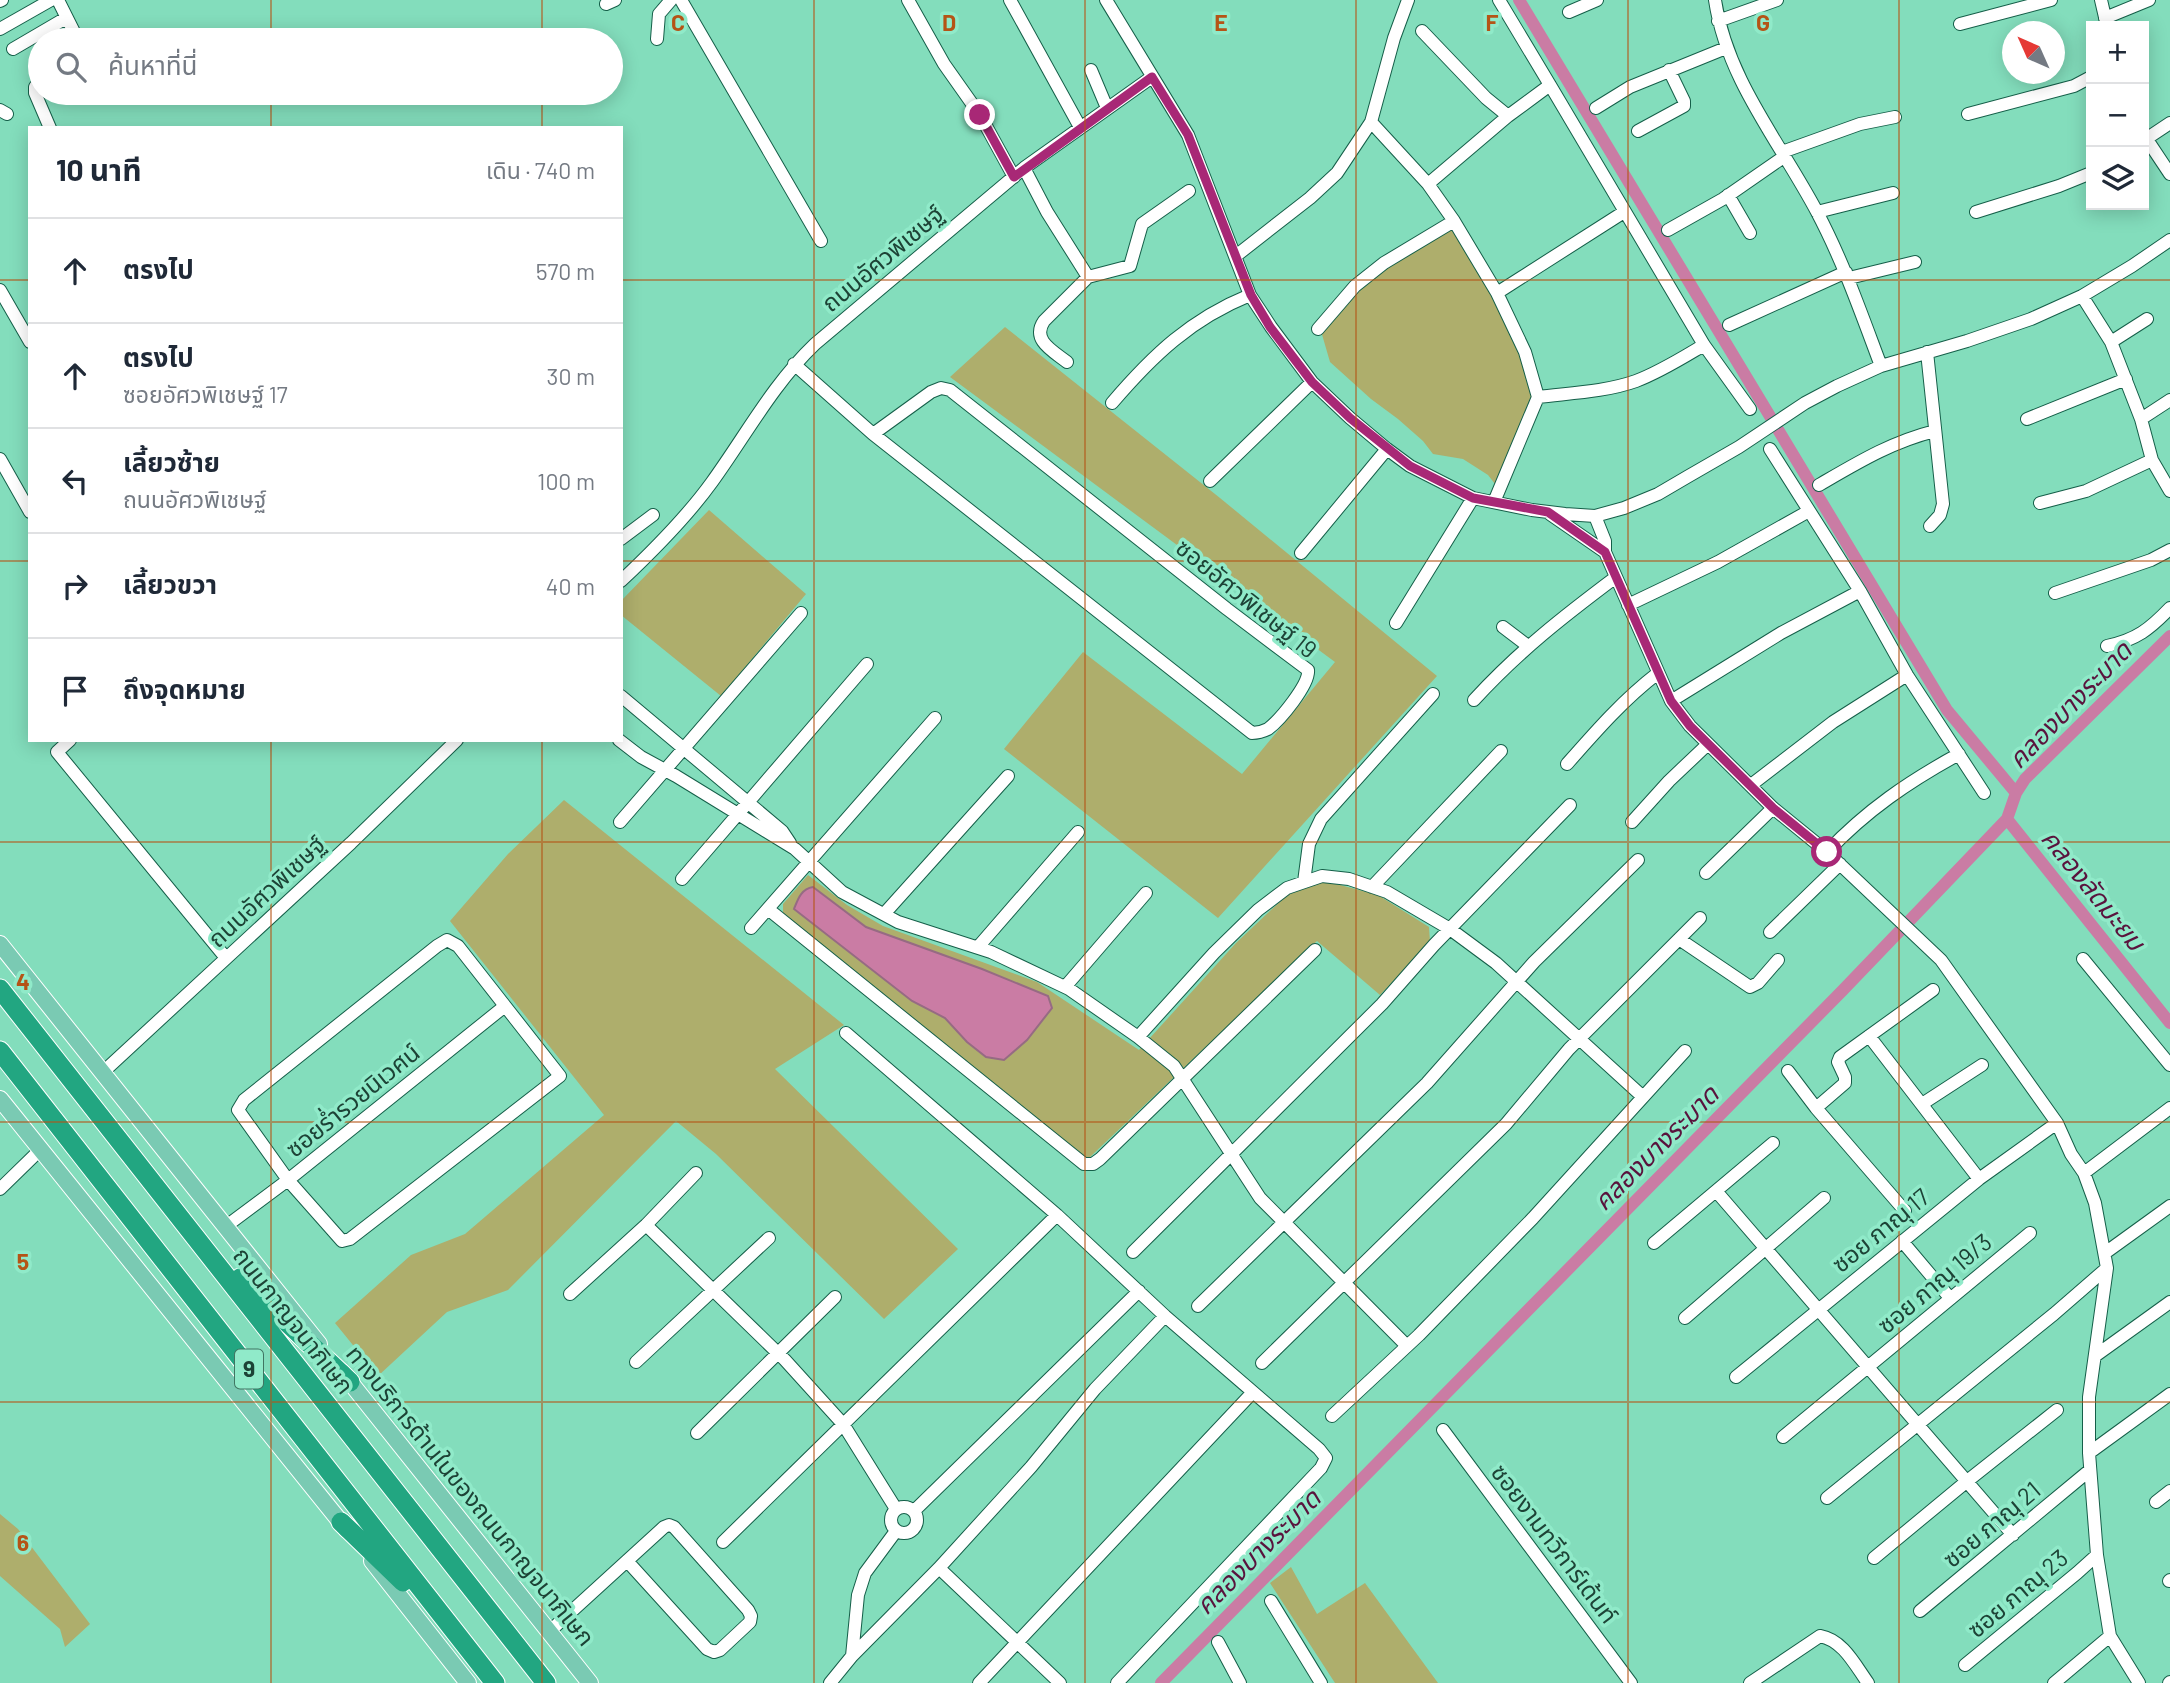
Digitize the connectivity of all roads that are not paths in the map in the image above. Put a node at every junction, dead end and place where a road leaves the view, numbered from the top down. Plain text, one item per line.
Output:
1 (51, 0) edge
2 (58, 0) edge
3 (671, 0) edge
4 (681, 0) edge
5 (908, 0) edge
6 (1010, 0) edge
7 (1106, 0) edge
8 (1408, 0) edge
9 (1499, 0) edge
10 (1597, 0) edge
11 (1715, 0) edge
12 (1777, 0) edge
13 (2051, 0) edge
14 (2101, 0) edge
15 (2149, 0) edge
16 (1569, 12) dead end
17 (66, 18) junction
18 (1718, 21) junction
19 (2106, 21) edge
20 (2108, 21) edge
21 (1960, 24) dead end
22 (49, 28) edge
23 (71, 28) edge
24 (1, 29) edge
25 (1422, 31) dead end
26 (657, 39) dead end
27 (28, 40) edge
28 (1726, 48) junction
29 (13, 49) dead end
30 (1091, 70) dead end
31 (1669, 70) junction
32 (1152, 77) junction
33 (2086, 80) edge
34 (1550, 85) junction
35 (40, 105) edge
36 (1107, 108) junction
37 (1596, 108) dead end
38 (1968, 114) dead end
39 (1508, 116) junction
40 (1895, 117) dead end
41 (1371, 122) junction
42 (2170, 122) edge
43 (49, 126) edge
44 (1080, 127) junction
45 (1638, 131) dead end
46 (2149, 138) edge
47 (2149, 146) edge
48 (1784, 154) junction
49 (1024, 168) junction
50 (2170, 174) edge
51 (2086, 175) edge
52 (1014, 177) junction
53 (1428, 184) junction
54 (1189, 191) dead end
55 (1893, 193) dead end
56 (1728, 195) junction
57 (1624, 212) junction
58 (1817, 212) junction
59 (1976, 212) dead end
60 (1454, 221) junction
61 (1668, 230) dead end
62 (1750, 233) dead end
63 (2170, 240) edge
64 (821, 241) dead end
65 (1237, 256) junction
66 (1915, 262) dead end
67 (1847, 275) junction
68 (1088, 277) junction
69 (0, 290) edge
70 (1497, 293) junction
71 (1251, 295) junction
72 (2082, 296) junction
73 (2147, 319) dead end
74 (1729, 326) dead end
75 (1318, 329) dead end
76 (28, 339) edge
77 (2111, 342) junction
78 (1704, 345) junction
79 (1927, 352) junction
80 (1067, 362) dead end
81 (794, 364) junction
82 (1881, 366) junction
83 (2126, 379) junction
84 (1312, 382) junction
85 (1538, 397) junction
86 (2170, 400) edge
87 (1112, 403) dead end
88 (1750, 409) dead end
89 (2027, 419) dead end
90 (2141, 419) junction
91 (1934, 431) junction
92 (873, 434) junction
93 (1387, 449) junction
94 (1770, 449) dead end
95 (0, 459) edge
96 (2152, 460) junction
97 (1210, 481) dead end
98 (1819, 485) dead end
99 (2170, 491) edge
100 (1473, 498) junction
101 (1494, 502) junction
102 (2040, 503) dead end
103 (28, 508) edge
104 (1810, 511) junction
105 (1548, 512) junction
106 (653, 515) dead end
107 (1595, 516) junction
108 (1930, 526) dead end
109 (623, 538) edge
110 (2170, 550) edge
111 (1605, 552) junction
112 (1301, 553) dead end
113 (623, 575) edge
114 (1616, 576) junction
115 (1860, 591) junction
116 (2055, 593) dead end
117 (1628, 605) junction
118 (2170, 608) edge
119 (801, 613) dead end
120 (1396, 623) dead end
121 (1503, 627) dead end
122 (1528, 646) junction
123 (2107, 646) dead end
124 (867, 664) dead end
125 (1658, 673) junction
126 (1907, 675) junction
127 (1433, 694) dead end
128 (623, 698) edge
129 (1474, 700) dead end
130 (1671, 701) junction
131 (935, 718) dead end
132 (68, 742) edge
133 (455, 742) edge
134 (622, 742) edge
135 (1708, 744) junction
136 (684, 749) junction
137 (1502, 751) dead end
138 (1959, 754) junction
139 (1567, 764) dead end
140 (665, 770) junction
141 (1008, 776) dead end
142 (1751, 785) junction
143 (1984, 793) dead end
144 (748, 802) junction
145 (1570, 806) dead end
146 (1773, 808) junction
147 (738, 814) junction
148 (620, 822) dead end
149 (1632, 822) dead end
150 (1078, 832) dead end
151 (794, 849) junction
152 (1827, 852) junction
153 (1638, 860) dead end
154 (809, 862) junction
155 (1840, 864) junction
156 (1706, 873) dead end
157 (682, 879) dead end
158 (1304, 882) junction
159 (1372, 887) junction
160 (1146, 894) dead end
161 (768, 909) junction
162 (884, 914) junction
163 (1700, 918) dead end
164 (751, 928) dead end
165 (1450, 929) junction
166 (1770, 932) dead end
167 (1679, 939) junction
168 (0, 944) edge
169 (978, 947) junction
170 (1315, 950) dead end
171 (226, 958) junction
172 (2083, 959) dead end
173 (1778, 960) dead end
174 (1517, 981) junction
175 (1065, 987) junction
176 (0, 989) edge
177 (1933, 990) dead end
178 (505, 1006) junction
179 (846, 1033) dead end
180 (1869, 1036) junction
181 (1138, 1037) junction
182 (1580, 1038) junction
183 (0, 1051) edge
184 (1685, 1051) dead end
185 (1982, 1065) dead end
186 (2170, 1065) edge
187 (1788, 1070) dead end
188 (102, 1073) junction
189 (1182, 1079) junction
190 (1642, 1096) junction
191 (0, 1099) edge
192 (1922, 1104) junction
193 (1816, 1108) junction
194 (2170, 1108) edge
195 (2057, 1123) junction
196 (1773, 1143) dead end
197 (41, 1149) junction
198 (1232, 1155) junction
199 (696, 1173) dead end
200 (2084, 1173) junction
201 (1979, 1179) junction
202 (288, 1180) junction
203 (0, 1189) edge
204 (1716, 1191) junction
205 (1824, 1198) dead end
206 (2170, 1206) edge
207 (1905, 1211) dead end
208 (1057, 1215) junction
209 (1283, 1223) junction
210 (646, 1225) junction
211 (225, 1227) junction
212 (2030, 1233) dead end
213 (193, 1234) junction
214 (769, 1238) dead end
215 (1902, 1241) junction
216 (1654, 1243) dead end
217 (1767, 1249) junction
218 (1133, 1252) dead end
219 (2105, 1253) junction
220 (2107, 1268) junction
221 (1344, 1283) junction
222 (714, 1289) junction
223 (1139, 1292) junction
224 (570, 1294) dead end
225 (835, 1297) dead end
226 (1950, 1298) junction
227 (2170, 1303) edge
228 (1198, 1306) dead end
229 (1819, 1309) junction
230 (1165, 1316) junction
231 (1685, 1318) dead end
232 (1407, 1346) junction
233 (779, 1354) junction
234 (2095, 1356) junction
235 (636, 1362) dead end
236 (1262, 1363) dead end
237 (1868, 1368) junction
238 (1736, 1377) dead end
239 (350, 1381) junction
240 (1252, 1392) junction
241 (2170, 1394) edge
242 (2057, 1410) dead end
243 (1332, 1416) dead end
244 (843, 1424) junction
245 (1917, 1425) junction
246 (1443, 1430) dead end
247 (696, 1433) dead end
248 (1783, 1437) dead end
249 (2089, 1453) junction
250 (2090, 1470) junction
251 (1966, 1482) junction
252 (2170, 1491) edge
253 (1827, 1498) dead end
254 (2156, 1502) dead end
255 (896, 1510) junction
256 (914, 1511) junction
257 (341, 1522) junction
258 (896, 1531) junction
259 (2012, 1535) junction
260 (723, 1542) dead end
261 (2097, 1555) junction
262 (1874, 1558) dead end
263 (628, 1562) junction
264 (939, 1569) junction
265 (1271, 1601) dead end
266 (1920, 1611) dead end
267 (550, 1631) junction
268 (2110, 1636) junction
269 (458, 1637) junction
270 (1218, 1642) dead end
271 (1017, 1643) junction
272 (852, 1656) junction
273 (1965, 1665) dead end
274 (468, 1683) edge
275 (495, 1683) edge
276 (546, 1683) edge
277 (590, 1683) edge
278 (830, 1683) edge
279 (979, 1683) edge
280 (1060, 1683) edge
281 (1116, 1683) edge
282 (1240, 1683) edge
283 (1321, 1683) edge
284 (1631, 1683) edge
285 (1750, 1683) edge
286 (1868, 1683) edge
287 (2053, 1683) edge
288 (2139, 1683) edge

1 - 24 street
2 - 17 street
3 - 26 street
4 - 64 street
5 - 52 street
6 - 44 street
7 - 32 street
8 - 41 street
9 - 34 street
10 - 16 street
11 - 18 street
12 - 18 street
13 - 21 street
14 - 19 street
15 - 20 street
17 - 22 street
17 - 23 street
18 - 28 street
25 - 39 street
27 - 29 street
28 - 31 street
28 - 48 street
30 - 36 street
31 - 37 street
31 - 45 street
32 - 36 street, ถนนอัศวพิเชษฐ์
32 - 65 street
33 - 38 street
34 - 39 street
34 - 57 street
35 - 43 street
36 - 44 street, ถนนอัศวพิเชษฐ์
39 - 53 street
40 - 48 street
41 - 53 street
41 - 65 street
42 - 46 street
44 - 49 street, ถนนอัศวพิเชษฐ์
47 - 50 street
48 - 56 street
48 - 58 street
49 - 52 street, ถนนอัศวพิเชษฐ์
49 - 68 street
51 - 59 street
52 - 81 street, ถนนอัศวพิเชษฐ์
53 - 60 street
54 - 68 street
55 - 58 street
56 - 61 street
56 - 62 street
57 - 70 street
57 - 78 street
58 - 67 street
60 - 70 street
60 - 75 street
63 - 72 street
65 - 71 street
66 - 67 street
67 - 74 street
67 - 82 street
68 - 80 street
69 - 76 street
70 - 85 street
71 - 84 street
71 - 87 street
72 - 77 street
72 - 79 street
73 - 77 street
77 - 83 street
78 - 85 street
78 - 88 street
79 - 82 street
79 - 91 street
81 - 92 street, ซอยอัศวพิเชษฐ์ 19
81 - 113 street, ถนนอัศวพิเชษฐ์
82 - 107 street
83 - 89 street
83 - 90 street
84 - 93 street
84 - 97 street
85 - 101 street
86 - 90 street
90 - 96 street
91 - 98 street
91 - 108 street
92 - 92 street, ซอยอัศวพิเชษฐ์ 19
93 - 100 street
93 - 112 street
94 - 104 street
95 - 103 street
96 - 99 street
96 - 102 street
100 - 101 street
100 - 120 street
101 - 105 street
104 - 115 street
104 - 117 street
105 - 107 street
105 - 111 street
106 - 109 street
107 - 111 street
110 - 116 street
111 - 114 street
114 - 117 street
114 - 122 street
115 - 126 street
115 - 130 street
117 - 125 street
118 - 123 street
119 - 136 street
121 - 122 street
122 - 129 street
124 - 144 street
125 - 130 street
125 - 139 street
126 - 138 street
126 - 142 street
127 - 158 street
128 - 136 street
130 - 135 street
131 - 154 street
132 - 171 street
133 - 171 street, ถนนอัศวพิเชษฐ์
134 - 140 street
135 - 142 street
135 - 149 street
136 - 140 street
136 - 144 street
137 - 159 street
138 - 143 street
138 - 152 street
140 - 147 street
140 - 148 street
141 - 162 street
142 - 146 street
144 - 147 street
144 - 151 street
145 - 165 street
146 - 152 street
146 - 156 street
147 - 151 street
147 - 157 street
150 - 169 street
151 - 154 street
152 - 155 street
153 - 174 street
154 - 161 street
154 - 162 street
155 - 166 street
155 - 195 street
158 - 159 street
158 - 181 street
159 - 165 street
160 - 175 street
161 - 164 street
161 - 189 street
162 - 169 street
163 - 167 street
165 - 174 street
165 - 198 street
167 - 173 street
167 - 182 street
168 - 188 main road, ทางบริการด้านในของถนนกาญจนาภิเษก
169 - 175 street
170 - 189 street
171 - 188 street, ถนนอัศวพิเชษฐ์
172 - 186 street
174 - 182 street
174 - 209 street
175 - 181 street
176 - 213 highway, ถนนกาญจนาภิเษก / 9
177 - 180 street
178 - 202 street, ซอยร่ำรวยนิเวศน์
178 - 202 street
178 - 202 street
179 - 208 street
180 - 192 street
180 - 193 street
181 - 189 street
182 - 190 street
182 - 221 street
183 - 269 highway, 9
184 - 190 street
185 - 192 street
187 - 193 street
188 - 211 main road, ทางบริการด้านในของถนนกาญจนาภิเษก
189 - 198 street
190 - 232 street
191 - 197 main road
192 - 201 street
193 - 207 street
194 - 200 street
195 - 200 street
195 - 201 street, ซอย ภาณุ 17
196 - 204 street
197 - 203 street
197 - 257 main road
198 - 209 street
198 - 218 street
199 - 210 street
200 - 219 street
201 - 215 street, ซอย ภาณุ 17
202 - 211 street, ซอยร่ำรวยนิเวศน์
204 - 216 street
204 - 217 street
205 - 217 street
206 - 219 street
208 - 223 street
208 - 244 street
209 - 221 street
209 - 228 street
210 - 222 street
210 - 224 street
211 - 239 main road, ทางบริการด้านในของถนนกาญจนาภิเษก
212 - 226 street, ซอย ภาณุ 19/3
213 - 239 highway
213 - 276 highway, ถนนกาญจนาภิเษก / 9
214 - 222 street
215 - 226 street
215 - 229 street, ซอย ภาณุ 17
217 - 229 street
217 - 231 street
219 - 220 street
220 - 234 street
220 - 245 street
221 - 232 street
221 - 236 street
222 - 233 street
222 - 235 street
223 - 230 street
223 - 256 street
225 - 233 street
226 - 237 street, ซอย ภาณุ 19/3
227 - 234 street
229 - 237 street
229 - 238 street, ซอย ภาณุ 17
230 - 240 street
230 - 264 street
232 - 243 street
233 - 244 street
233 - 247 street
234 - 249 street
237 - 245 street
237 - 248 street, ซอย ภาณุ 19/3
239 - 267 main road, ทางบริการด้านในของถนนกาญจนาภิเษก
240 - 271 street
240 - 281 street
241 - 249 street
242 - 251 street
244 - 255 street
244 - 260 street
245 - 251 street
245 - 253 street
246 - 284 street, ซอยงามทวีการ์เด้นท์
249 - 250 street
250 - 259 street, ซอย ภาณุ 21
250 - 261 street
251 - 259 street
251 - 262 street
252 - 254 street
255 - 256 street
255 - 258 street
256 - 258 street
257 - 269 highway
257 - 274 main road
258 - 272 street
259 - 266 street, ซอย ภาณุ 21
261 - 268 street
261 - 273 street, ซอย ภาณุ 23
263 - 263 street
263 - 267 street
264 - 271 street
264 - 272 street
265 - 283 street
267 - 277 main road, ทางบริการด้านในของถนนกาญจนาภิเษก
268 - 287 street
268 - 288 street
269 - 275 highway, 9
270 - 282 street
271 - 279 street
271 - 280 street
272 - 278 street
285 - 286 street

